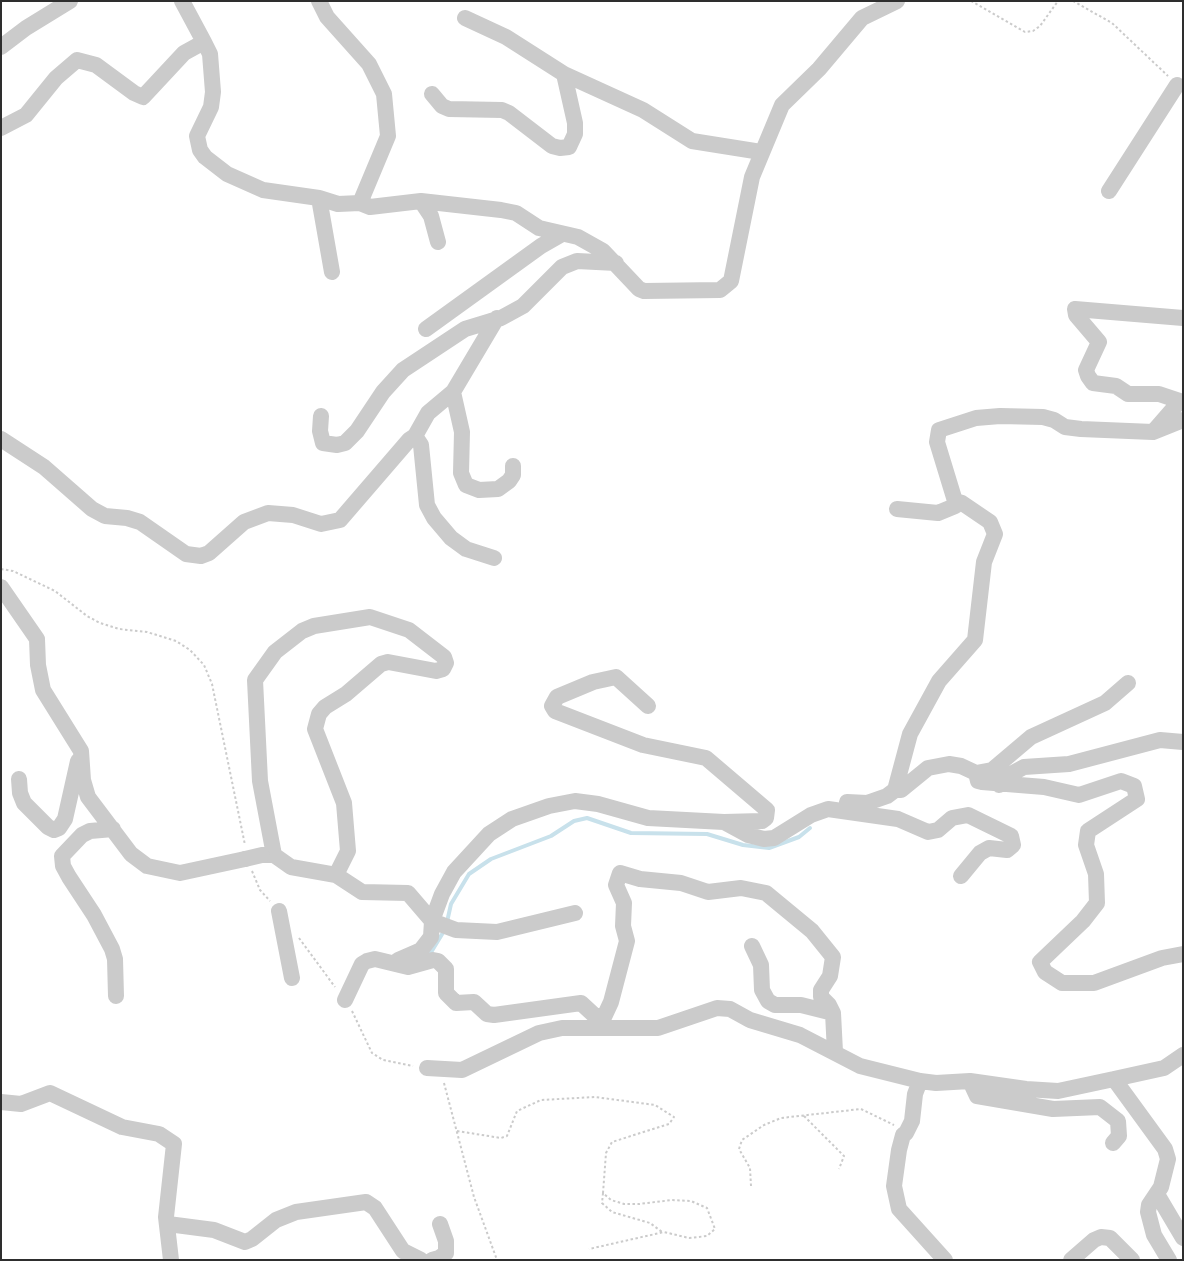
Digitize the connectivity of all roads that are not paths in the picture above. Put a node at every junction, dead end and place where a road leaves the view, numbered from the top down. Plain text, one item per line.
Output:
1 (70, 1) edge
2 (182, 1) edge
3 (319, 1) edge
4 (897, 1) edge
5 (464, 18) dead end
6 (204, 42) junction
7 (1, 47) edge
8 (564, 74) junction
9 (1177, 85) road end
10 (432, 94) dead end
11 (1, 128) edge
12 (761, 152) junction
13 (1109, 191) dead end
14 (319, 198) junction
15 (421, 201) junction
16 (360, 203) junction
17 (562, 234) junction
18 (438, 242) dead end
19 (616, 263) junction
20 (332, 272) dead end
21 (497, 318) junction
22 (1183, 318) edge
23 (426, 329) dead end
24 (454, 392) junction
25 (321, 416) dead end
26 (1183, 420) edge
27 (1153, 432) junction
28 (415, 436) junction
29 (1, 439) edge
30 (513, 466) dead end
31 (956, 501) junction
32 (897, 509) dead end
33 (494, 558) dead end
34 (1, 587) edge
35 (1128, 683) dead end
36 (648, 706) dead end
37 (1183, 742) edge
38 (80, 751) junction
39 (976, 772) junction
40 (19, 779) dead end
41 (999, 785) junction
42 (895, 790) junction
43 (828, 809) junction
44 (724, 822) junction
45 (113, 829) junction
46 (268, 855) junction
47 (336, 875) junction
48 (961, 876) dead end
49 (279, 911) road end
50 (575, 913) dead end
51 (436, 923) junction
52 (752, 946) dead end
53 (1183, 954) edge
54 (386, 963) junction
55 (292, 978) dead end
56 (116, 996) dead end
57 (345, 1000) road end
58 (833, 1013) junction
59 (836, 1052) junction
60 (1183, 1055) edge
61 (427, 1068) road end
62 (1114, 1079) junction
63 (920, 1081) junction
64 (970, 1081) junction
65 (1, 1102) edge
66 (1113, 1143) dead end
67 (1157, 1194) junction
68 (168, 1224) junction
69 (440, 1224) dead end
70 (1183, 1238) edge
71 (171, 1260) edge
72 (421, 1260) edge
73 (432, 1260) edge
74 (945, 1260) edge
75 (1072, 1260) edge
76 (1132, 1260) edge
77 (1169, 1260) edge

1 - 7 lane
2 - 6 lane
3 - 16 lane
4 - 12 lane
5 - 8 lane
6 - 11 lane
6 - 14 lane
8 - 10 lane
8 - 12 lane
9 - 13 lane
12 - 19 lane
14 - 16 lane
14 - 20 lane
15 - 16 lane
15 - 17 lane
15 - 18 lane
17 - 19 lane
17 - 23 lane
19 - 21 lane
21 - 24 lane
21 - 25 lane
22 - 27 lane
24 - 28 lane
24 - 30 lane
26 - 27 lane
27 - 31 lane
28 - 29 lane
28 - 33 lane
31 - 32 lane
31 - 42 lane
34 - 38 lane
35 - 39 lane
36 - 44 lane
37 - 41 lane
38 - 40 lane
38 - 45 lane
39 - 41 lane
39 - 42 lane
41 - 53 lane
42 - 43 lane
43 - 44 lane
43 - 48 lane
44 - 51 lane
45 - 46 lane, bridge
45 - 56 lane
46 - 47 lane
46 - 47 lane
47 - 51 lane
49 - 55 lane
50 - 51 lane
51 - 54 lane
52 - 58 lane
54 - 57 lane
54 - 58 lane
58 - 59 lane
59 - 61 lane
59 - 63 lane
60 - 62 lane
62 - 64 lane
62 - 67 lane
63 - 64 lane
63 - 74 lane
64 - 66 lane
65 - 68 lane
67 - 70 lane
67 - 77 lane
68 - 71 lane
68 - 72 lane
69 - 73 lane
75 - 76 lane

